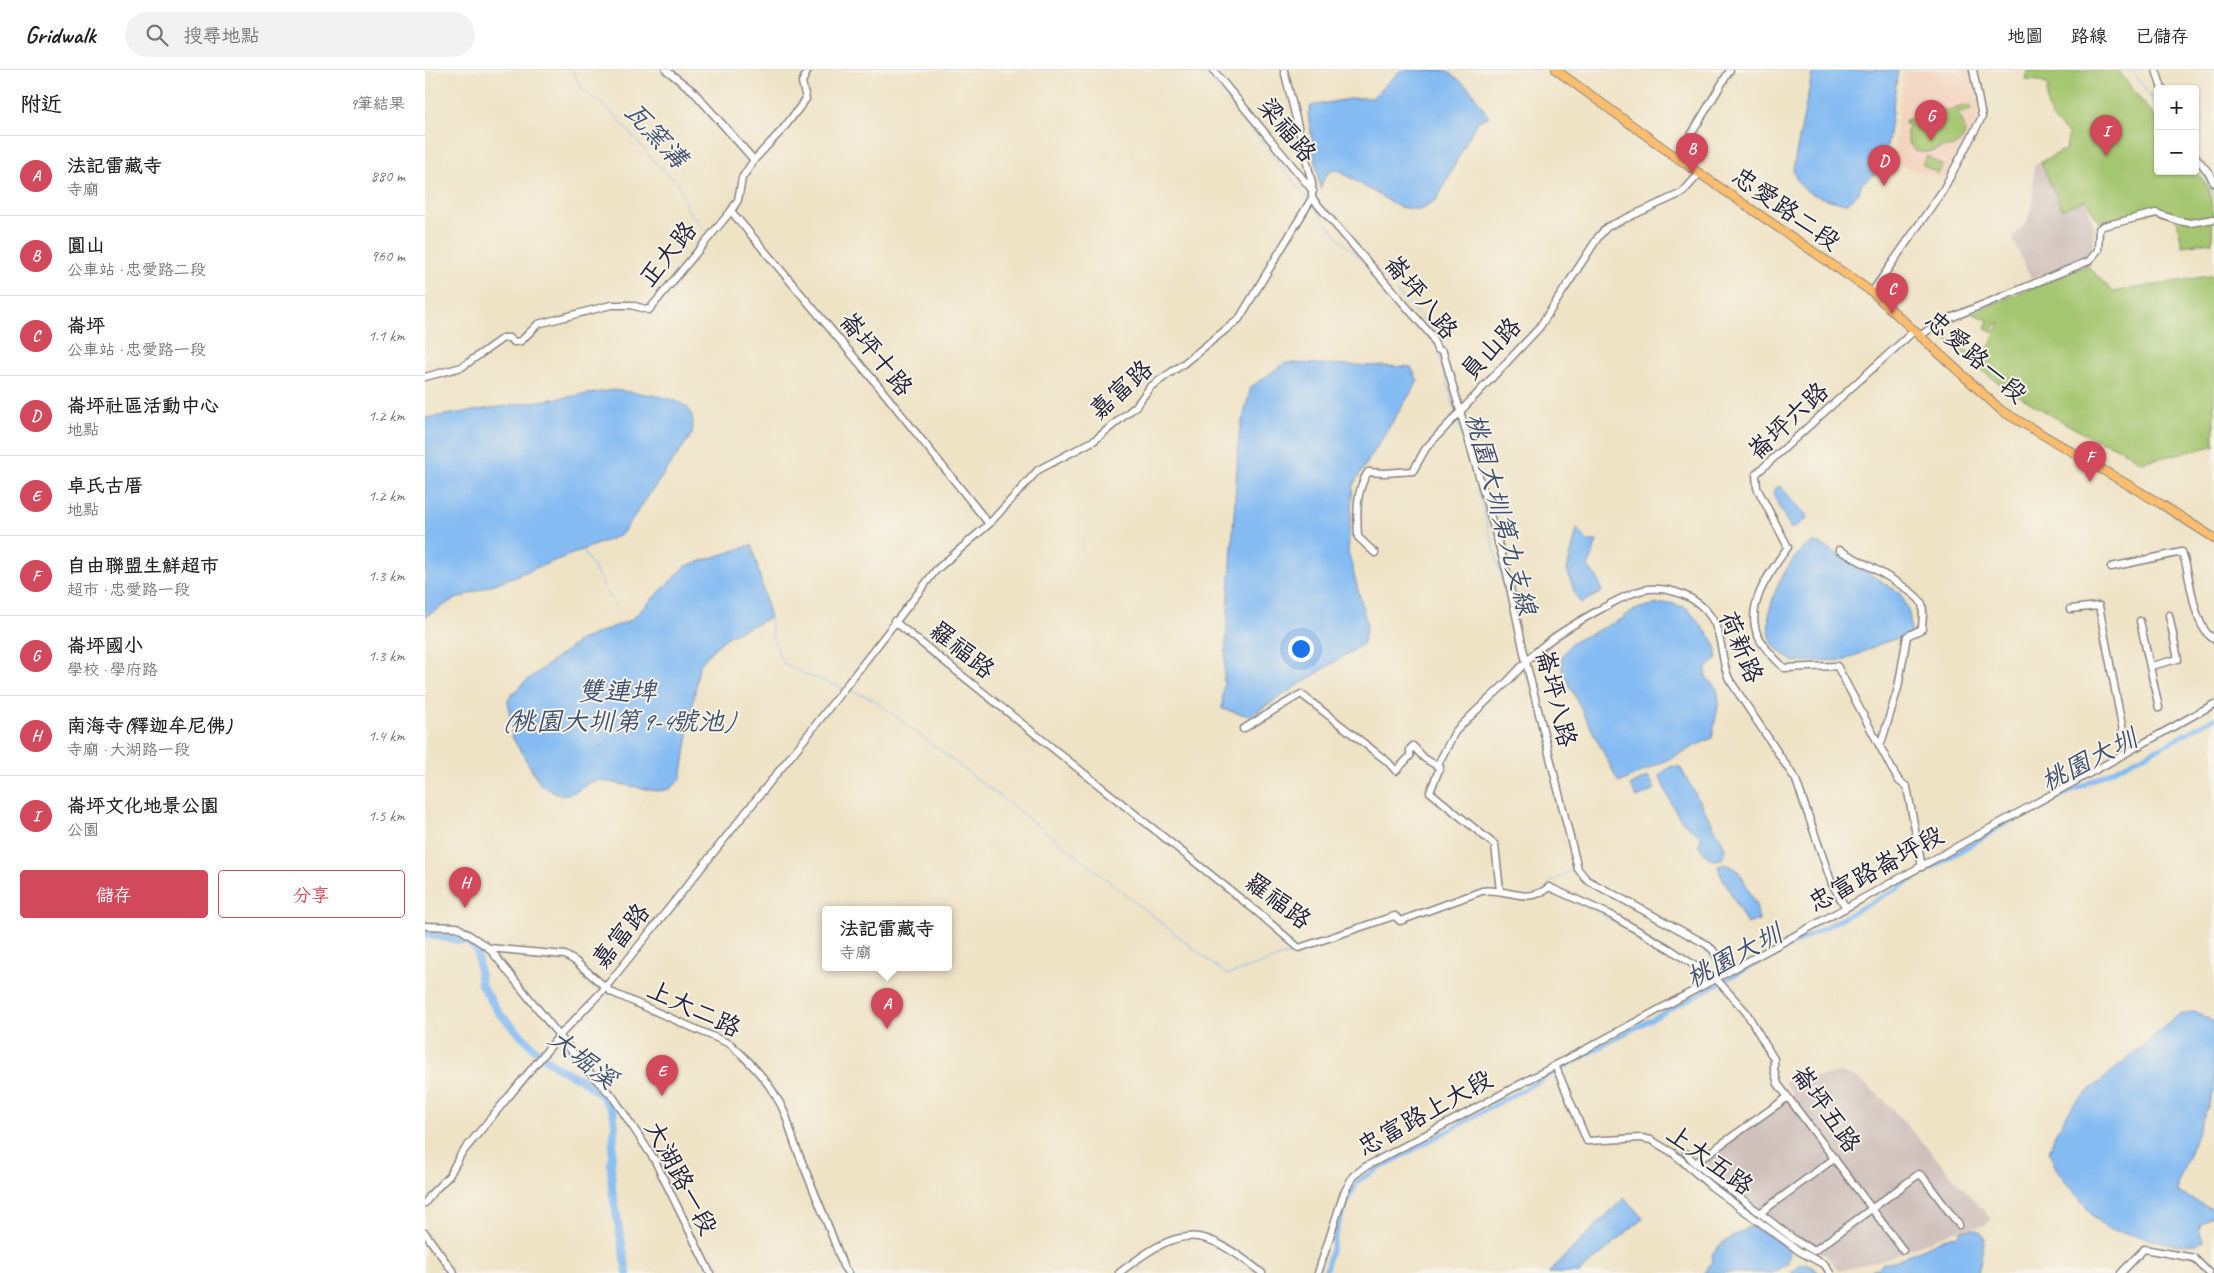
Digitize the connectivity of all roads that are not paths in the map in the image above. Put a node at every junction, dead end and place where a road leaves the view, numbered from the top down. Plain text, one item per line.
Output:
1 (666, 70) edge
2 (808, 70) edge
3 (1213, 70) edge
4 (1284, 70) edge
5 (1556, 70) edge
6 (1731, 70) edge
7 (1973, 70) edge
8 (2156, 70) edge
9 (2161, 85) edge
10 (1677, 158) junction
11 (754, 160) junction
12 (2199, 161) edge
13 (1700, 173) junction
14 (2214, 183) edge
15 (1313, 195) junction
16 (731, 211) junction
17 (2214, 220) edge
18 (1872, 292) junction
19 (1917, 333) junction
20 (425, 377) edge
21 (1460, 413) junction
22 (989, 524) junction
23 (2214, 538) edge
24 (1839, 550) dead end
25 (1375, 553) dead end
26 (2111, 567) dead end
27 (2071, 609) dead end
28 (2169, 615) dead end
29 (2140, 620) dead end
30 (895, 621) junction
31 (2214, 639) edge
32 (1525, 662) junction
33 (2151, 666) junction
34 (2214, 704) edge
35 (2159, 708) dead end
36 (1243, 729) dead end
37 (1880, 747) junction
38 (2127, 752) junction
39 (1437, 766) junction
40 (1922, 867) junction
41 (1500, 891) junction
42 (1846, 908) junction
43 (425, 926) edge
44 (489, 948) junction
45 (1727, 973) junction
46 (1717, 981) junction
47 (605, 988) junction
48 (559, 1036) junction
49 (1556, 1066) junction
50 (1788, 1097) junction
51 (1686, 1153) dead end
52 (1835, 1158) junction
53 (1695, 1163) junction
54 (425, 1203) edge
55 (1873, 1209) junction
56 (1760, 1213) junction
57 (1959, 1225) dead end
58 (425, 1233) edge
59 (1808, 1249) junction
60 (1903, 1250) dead end
61 (1810, 1256) junction
62 (454, 1273) edge
63 (710, 1273) edge
64 (848, 1273) edge
65 (1119, 1273) edge
66 (1262, 1273) edge
67 (1318, 1273) edge
68 (1829, 1273) edge
69 (2121, 1273) edge
70 (2209, 1273) edge

1 - 11 street
2 - 11 street, 正大路
3 - 15 street, 梁福路
4 - 15 street
5 - 10 main road, 忠愛路二段
6 - 10 street
7 - 18 street
8 - 9 street
10 - 13 main road, 忠愛路二段
11 - 16 street, 正大路
12 - 14 street
13 - 18 main road, 忠愛路二段
13 - 21 street, 員山路
15 - 21 street, 崙坪八路
15 - 22 street, 嘉富路
16 - 20 street, 正大路
16 - 22 street, 崙坪十路
17 - 19 street
18 - 19 main road, 忠愛路一段
19 - 23 main road, 忠愛路一段
19 - 37 street, 崙坪六路
21 - 25 street, 員山路
21 - 32 street, 崙坪八路
22 - 30 street, 嘉富路
24 - 37 street
26 - 31 street
27 - 38 street
28 - 33 street
29 - 33 street
30 - 41 street, 羅福路
30 - 47 street, 嘉富路
32 - 39 street, 荷新路
32 - 42 street, 荷新路
32 - 45 street, 崙坪八路
33 - 35 street
34 - 38 street, 忠富路崙坪段
36 - 39 street
37 - 40 street, 崙坪六路
38 - 40 street, 忠富路崙坪段
39 - 41 street, 荷新路
40 - 42 street, 忠富路崙坪段
41 - 46 street, 羅福路
42 - 45 street, 忠富路崙坪段
43 - 44 street, 大湖路一段
44 - 47 street, 上大二路
44 - 48 street, 大湖路一段
45 - 46 street, 忠富路崙坪段
46 - 49 street, 忠富路崙坪段
46 - 50 street, 崙坪五路
47 - 48 street, 嘉富路
47 - 64 street, 上大二路
48 - 54 street, 嘉富路
48 - 63 street, 大湖路一段
49 - 61 street, 上大五路
49 - 67 street, 忠富路上大段
50 - 52 street, 崙坪五路
50 - 53 street
51 - 53 street
52 - 55 street, 崙坪五路
52 - 56 street
53 - 56 street
55 - 57 street
55 - 59 street
55 - 60 street, 崙坪五路
56 - 59 street
58 - 62 street
59 - 61 street
61 - 68 street, 上大五路
65 - 66 street
69 - 70 street

